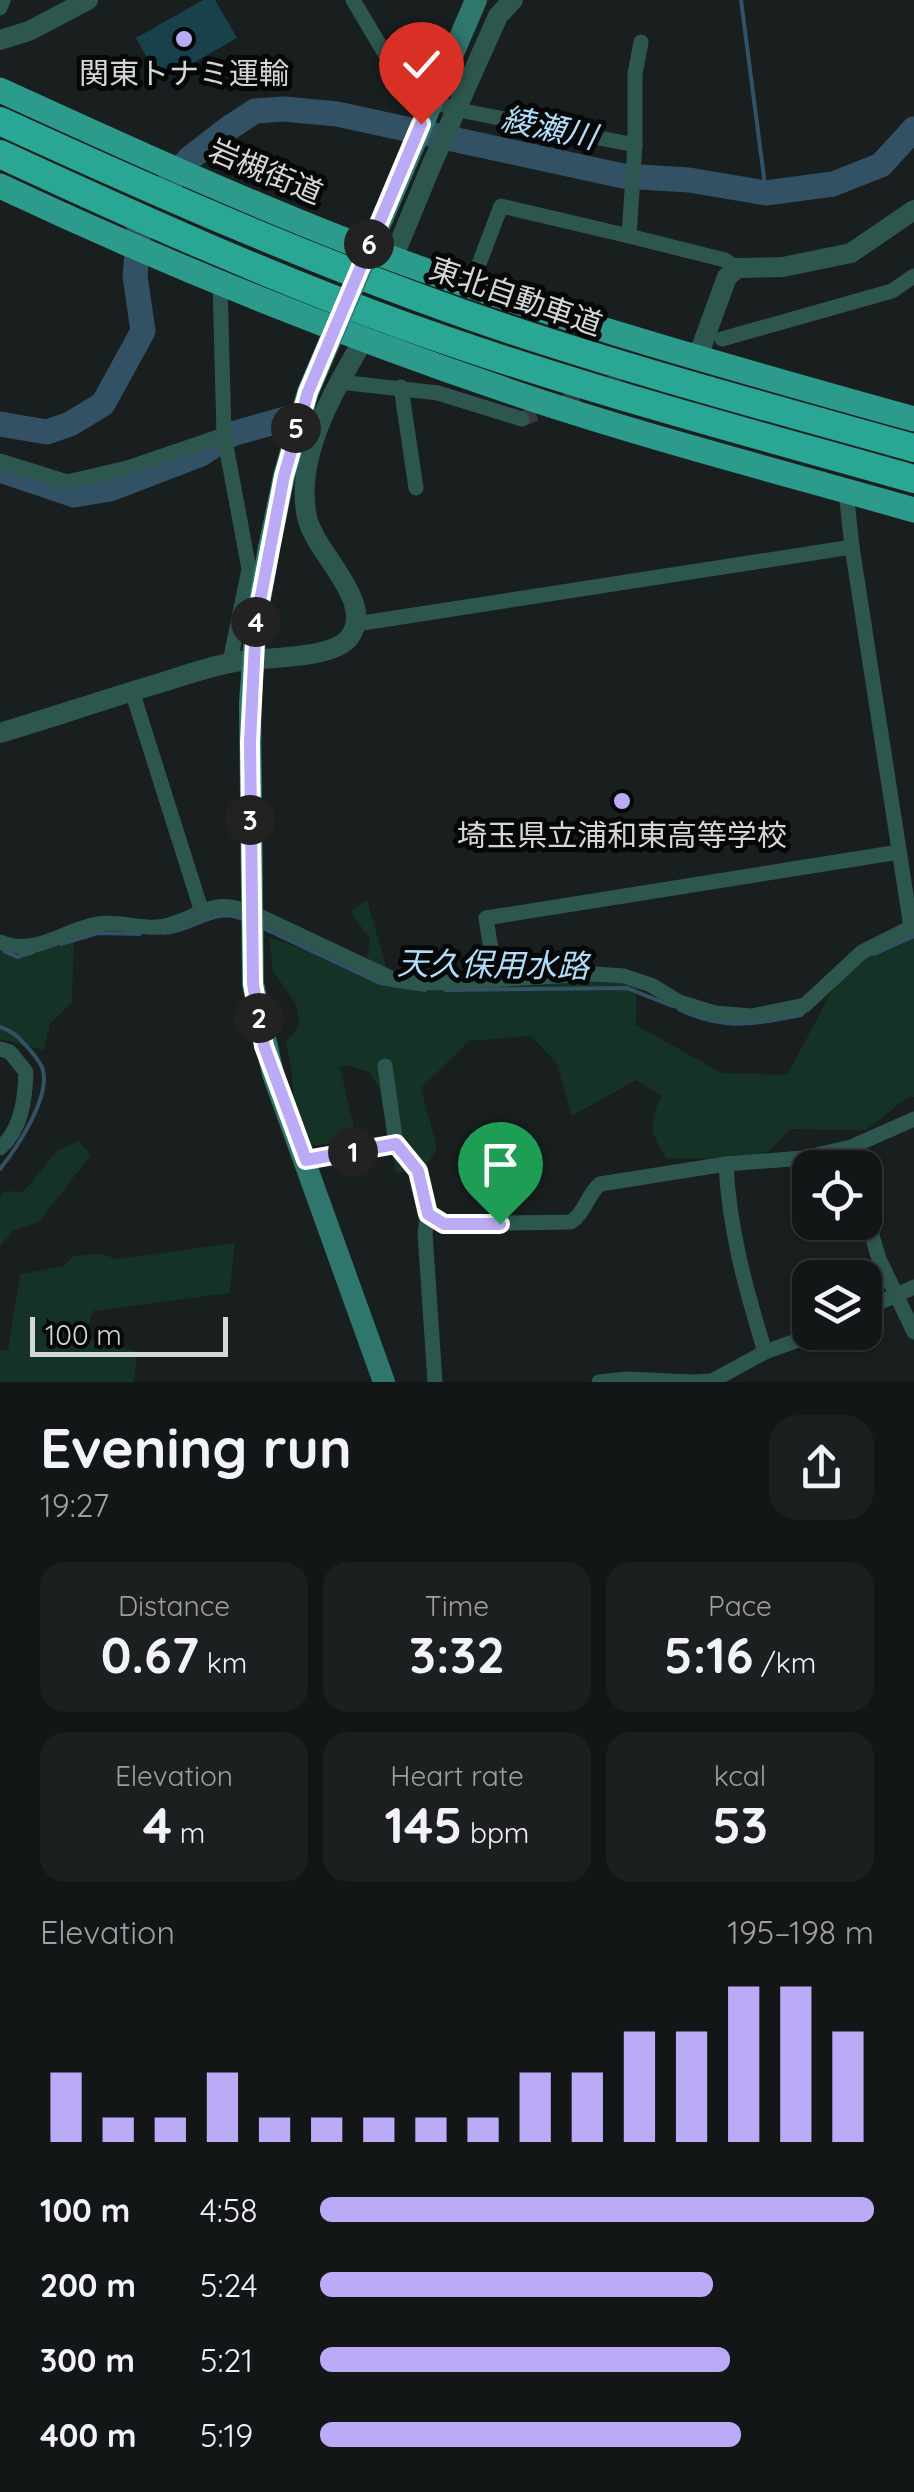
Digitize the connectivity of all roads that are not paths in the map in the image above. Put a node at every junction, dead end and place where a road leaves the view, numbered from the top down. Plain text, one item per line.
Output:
1 (3, 0) edge
2 (88, 0) edge
3 (353, 0) edge
4 (476, 0) edge
5 (513, 0) edge
6 (0, 8) edge
7 (0, 40) edge
8 (641, 42) dead end
9 (0, 90) edge
10 (0, 122) edge
11 (635, 145) junction
12 (0, 154) edge
13 (0, 186) edge
14 (914, 210) edge
15 (629, 236) junction
16 (392, 258) junction
17 (737, 268) junction
18 (914, 276) edge
19 (209, 279) junction
20 (471, 285) junction
21 (364, 339) junction
22 (722, 339) dead end
23 (698, 359) junction
24 (340, 382) junction
25 (402, 387) junction
26 (522, 419) tunnel mouth
27 (914, 419) edge
28 (224, 435) junction
29 (914, 448) edge
30 (0, 461) edge
31 (914, 480) edge
32 (416, 488) dead end
33 (846, 491) junction
34 (914, 510) edge
35 (852, 547) junction
36 (356, 624) junction
37 (242, 661) junction
38 (132, 692) junction
39 (0, 734) edge
40 (899, 852) junction
41 (202, 909) junction
42 (252, 912) junction
43 (912, 927) edge
44 (0, 942) edge
45 (496, 982) junction
46 (0, 1049) edge
47 (385, 1066) dead end
48 (914, 1118) edge
49 (396, 1144) junction
50 (851, 1147) junction
51 (0, 1148) edge
52 (852, 1150) edge
53 (306, 1160) junction
54 (726, 1164) junction
55 (428, 1214) junction
56 (873, 1240) edge
57 (914, 1287) edge
58 (896, 1294) junction
59 (882, 1301) edge
60 (914, 1332) edge
61 (792, 1342) edge
62 (765, 1352) junction
63 (384, 1382) edge
64 (435, 1382) edge
65 (599, 1382) edge
66 (694, 1382) edge

1 - 6 street
2 - 7 street
3 - 11 street
4 - 37 main road, bridge
5 - 16 street, bridge
8 - 11 street
9 - 16 highway, 岩槻街道
10 - 29 highway, 東北自動車道
11 - 15 street
12 - 31 highway, 東北自動車道
13 - 19 highway
14 - 17 street
15 - 17 street
15 - 20 street
16 - 20 highway, 岩槻街道
17 - 23 street
18 - 22 street
19 - 21 highway
19 - 28 street
20 - 23 highway, 岩槻街道
21 - 24 street
21 - 33 highway
23 - 27 highway, 岩槻街道
24 - 25 street
24 - 36 street
25 - 26 street
25 - 32 street
28 - 30 street
28 - 37 street
33 - 34 highway
33 - 35 street
35 - 36 street
35 - 40 street
36 - 37 street
37 - 38 street
37 - 42 main road
38 - 39 street
38 - 41 street
40 - 43 street
40 - 45 street
41 - 42 street
41 - 44 street
42 - 45 street
42 - 53 main road
43 - 45 street
46 - 51 street
47 - 49 street
48 - 50 street
49 - 53 street
49 - 55 street
50 - 52 street
50 - 54 street
53 - 63 main road
54 - 55 street
54 - 62 street
55 - 64 street
56 - 58 street
57 - 58 street
58 - 59 street
58 - 60 street
61 - 62 street
62 - 66 street
65 - 66 street

